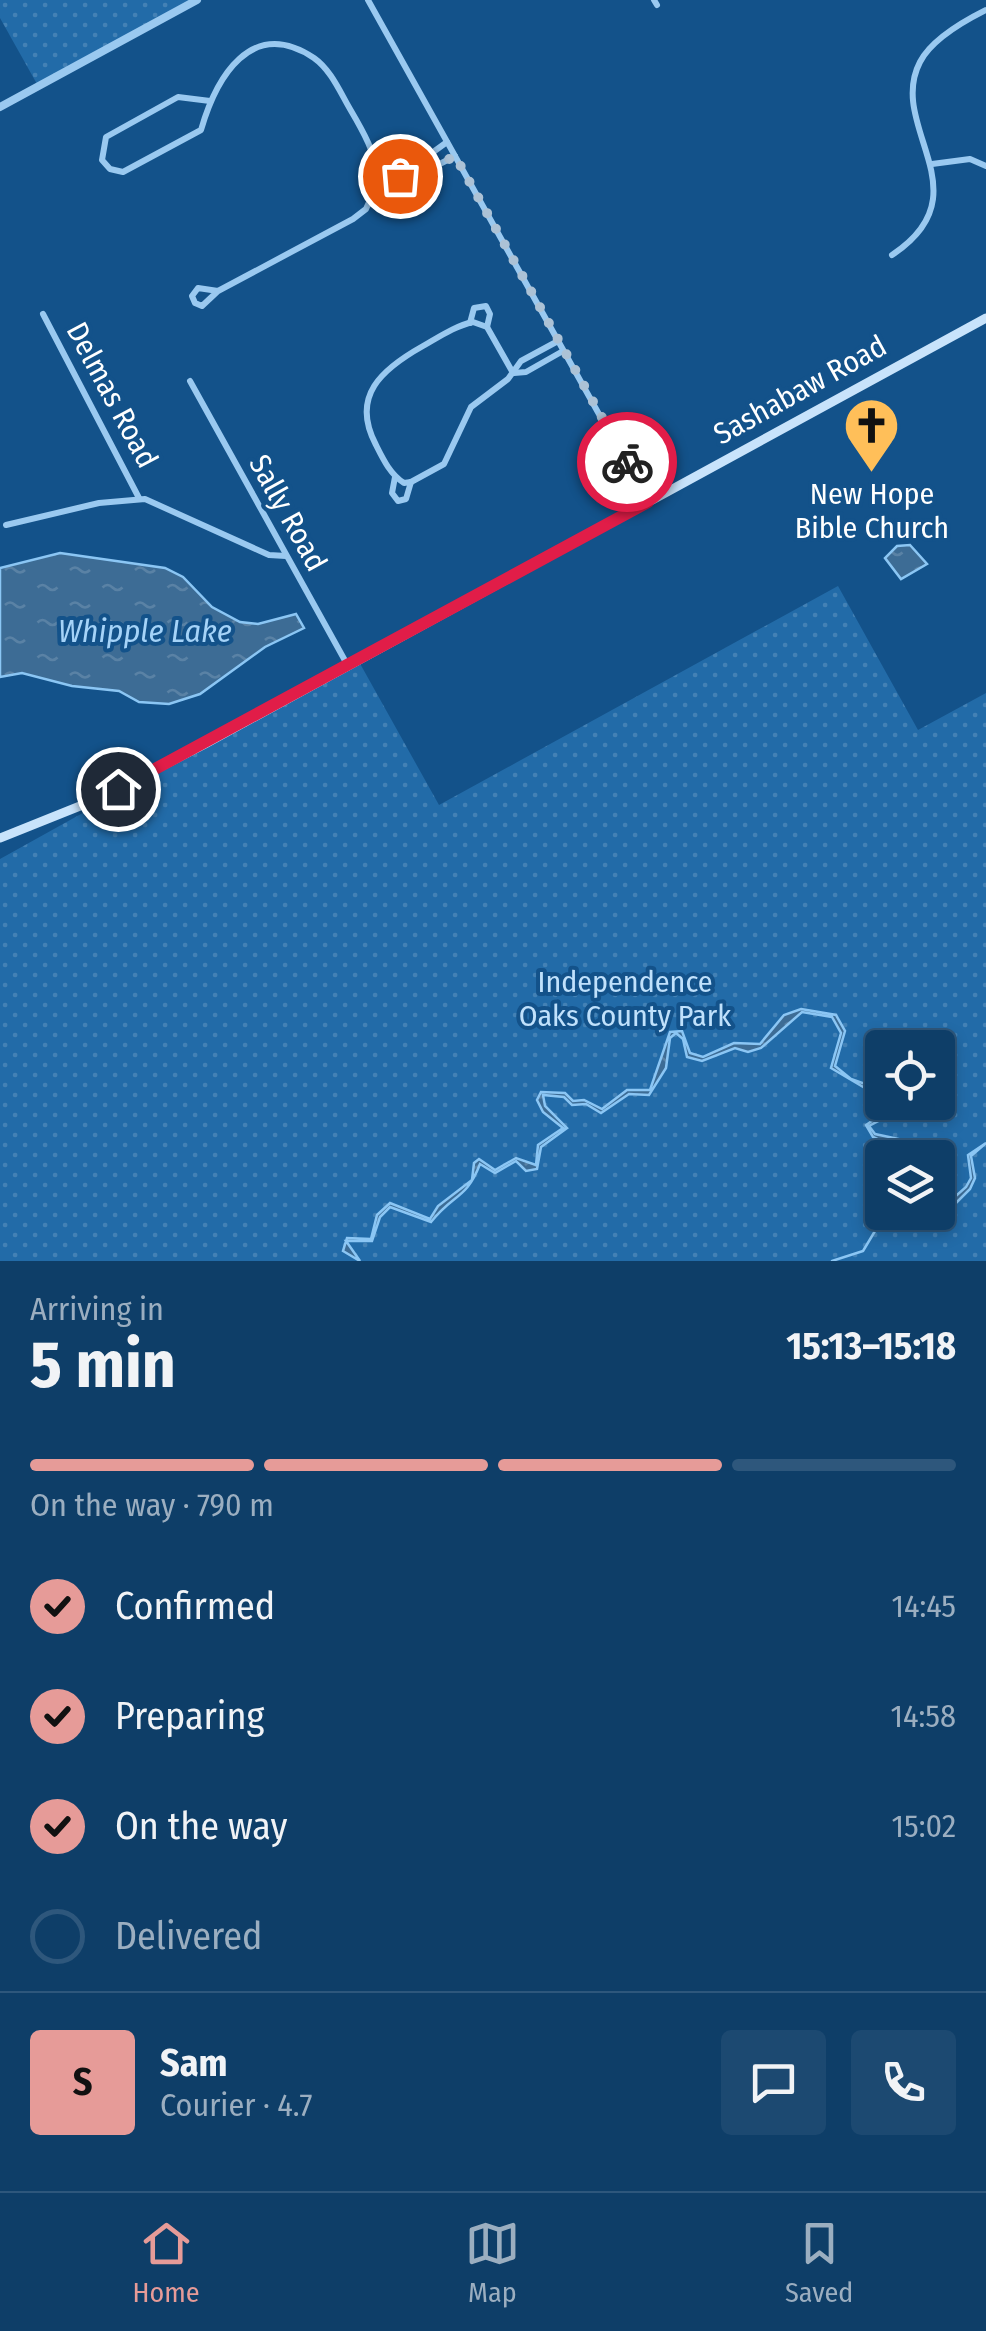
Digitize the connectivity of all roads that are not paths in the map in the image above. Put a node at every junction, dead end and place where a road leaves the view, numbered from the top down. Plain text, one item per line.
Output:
1 (197, 0) edge
2 (368, 0) edge
3 (986, 10) edge
4 (210, 101) junction
5 (0, 107) edge
6 (447, 142) junction
7 (426, 156) junction
8 (455, 156) junction
9 (932, 164) junction
10 (986, 166) edge
11 (432, 167) junction
12 (400, 176) junction
13 (379, 180) junction
14 (892, 255) dead end
15 (218, 291) dead end
16 (43, 314) dead end
17 (986, 318) edge
18 (470, 323) junction
19 (487, 327) junction
20 (558, 341) junction
21 (563, 352) junction
22 (513, 373) junction
23 (190, 381) dead end
24 (395, 477) junction
25 (412, 482) junction
26 (139, 498) junction
27 (648, 502) junction
28 (6, 525) dead end
29 (286, 556) junction
30 (348, 666) junction
31 (0, 838) edge

1 - 5 street
2 - 6 street
3 - 9 street
4 - 4 street
4 - 13 street
6 - 7 street
6 - 8 street
7 - 11 street
7 - 12 street
8 - 11 street
8 - 20 street
9 - 10 street
9 - 14 street
11 - 12 street
12 - 13 street
13 - 15 street
16 - 26 street, Delmas Road
17 - 27 main road, Sashabaw Road
18 - 19 street
18 - 19 street
18 - 24 street
19 - 22 street
20 - 21 street
20 - 22 street
21 - 22 street
21 - 27 street
22 - 25 street
23 - 29 street, Sally Road
24 - 25 street
24 - 25 street
26 - 28 street
26 - 29 street
27 - 30 main road, Sashabaw Road
29 - 30 street, Sally Road
30 - 31 main road, Sashabaw Road

